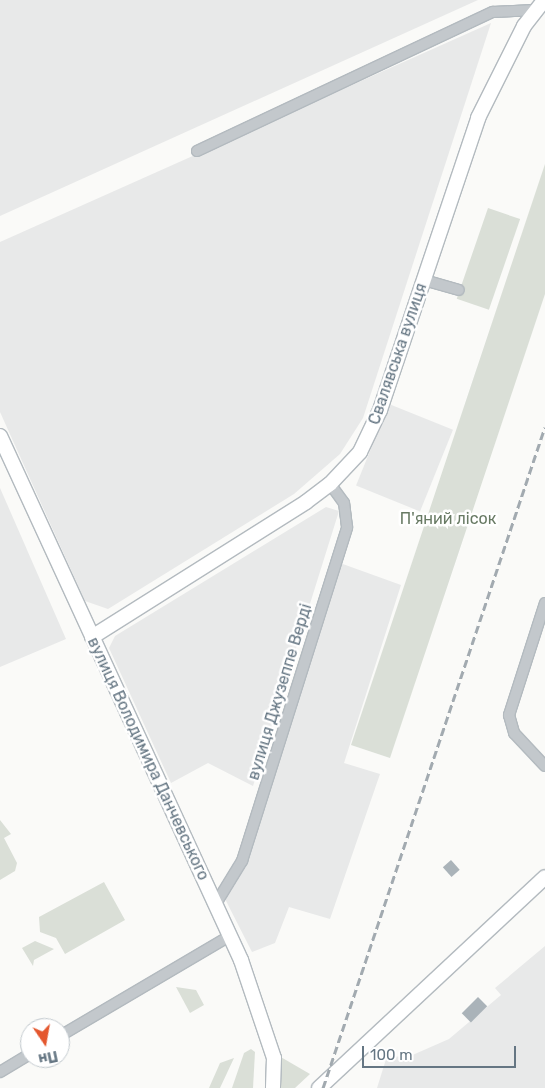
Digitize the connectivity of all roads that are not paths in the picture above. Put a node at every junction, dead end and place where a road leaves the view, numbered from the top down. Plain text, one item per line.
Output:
1 (539, 5) edge
2 (196, 151) dead end
3 (424, 280) junction
4 (459, 290) dead end
5 (0, 436) edge
6 (330, 484) junction
7 (545, 604) edge
8 (92, 637) junction
9 (545, 766) edge
10 (545, 877) edge
11 (215, 905) junction
12 (230, 936) junction
13 (70, 1030) edge
14 (20, 1060) edge
15 (0, 1072) edge
16 (272, 1088) edge
17 (319, 1088) edge

1 - 2 street, Свалявська вулиця
1 - 3 street, Свалявська вулиця
3 - 4 street
3 - 6 street, Свалявська вулиця
5 - 8 street, вулиця Володимира Данчевського
6 - 8 street, Свалявська вулиця
6 - 11 street, вулиця Джузеппе Верді
7 - 9 street
8 - 11 street, вулиця Володимира Данчевського
10 - 17 street
11 - 12 street, вулиця Володимира Данчевського
12 - 13 street
12 - 16 street, вулиця Володимира Данчевського
14 - 15 street

